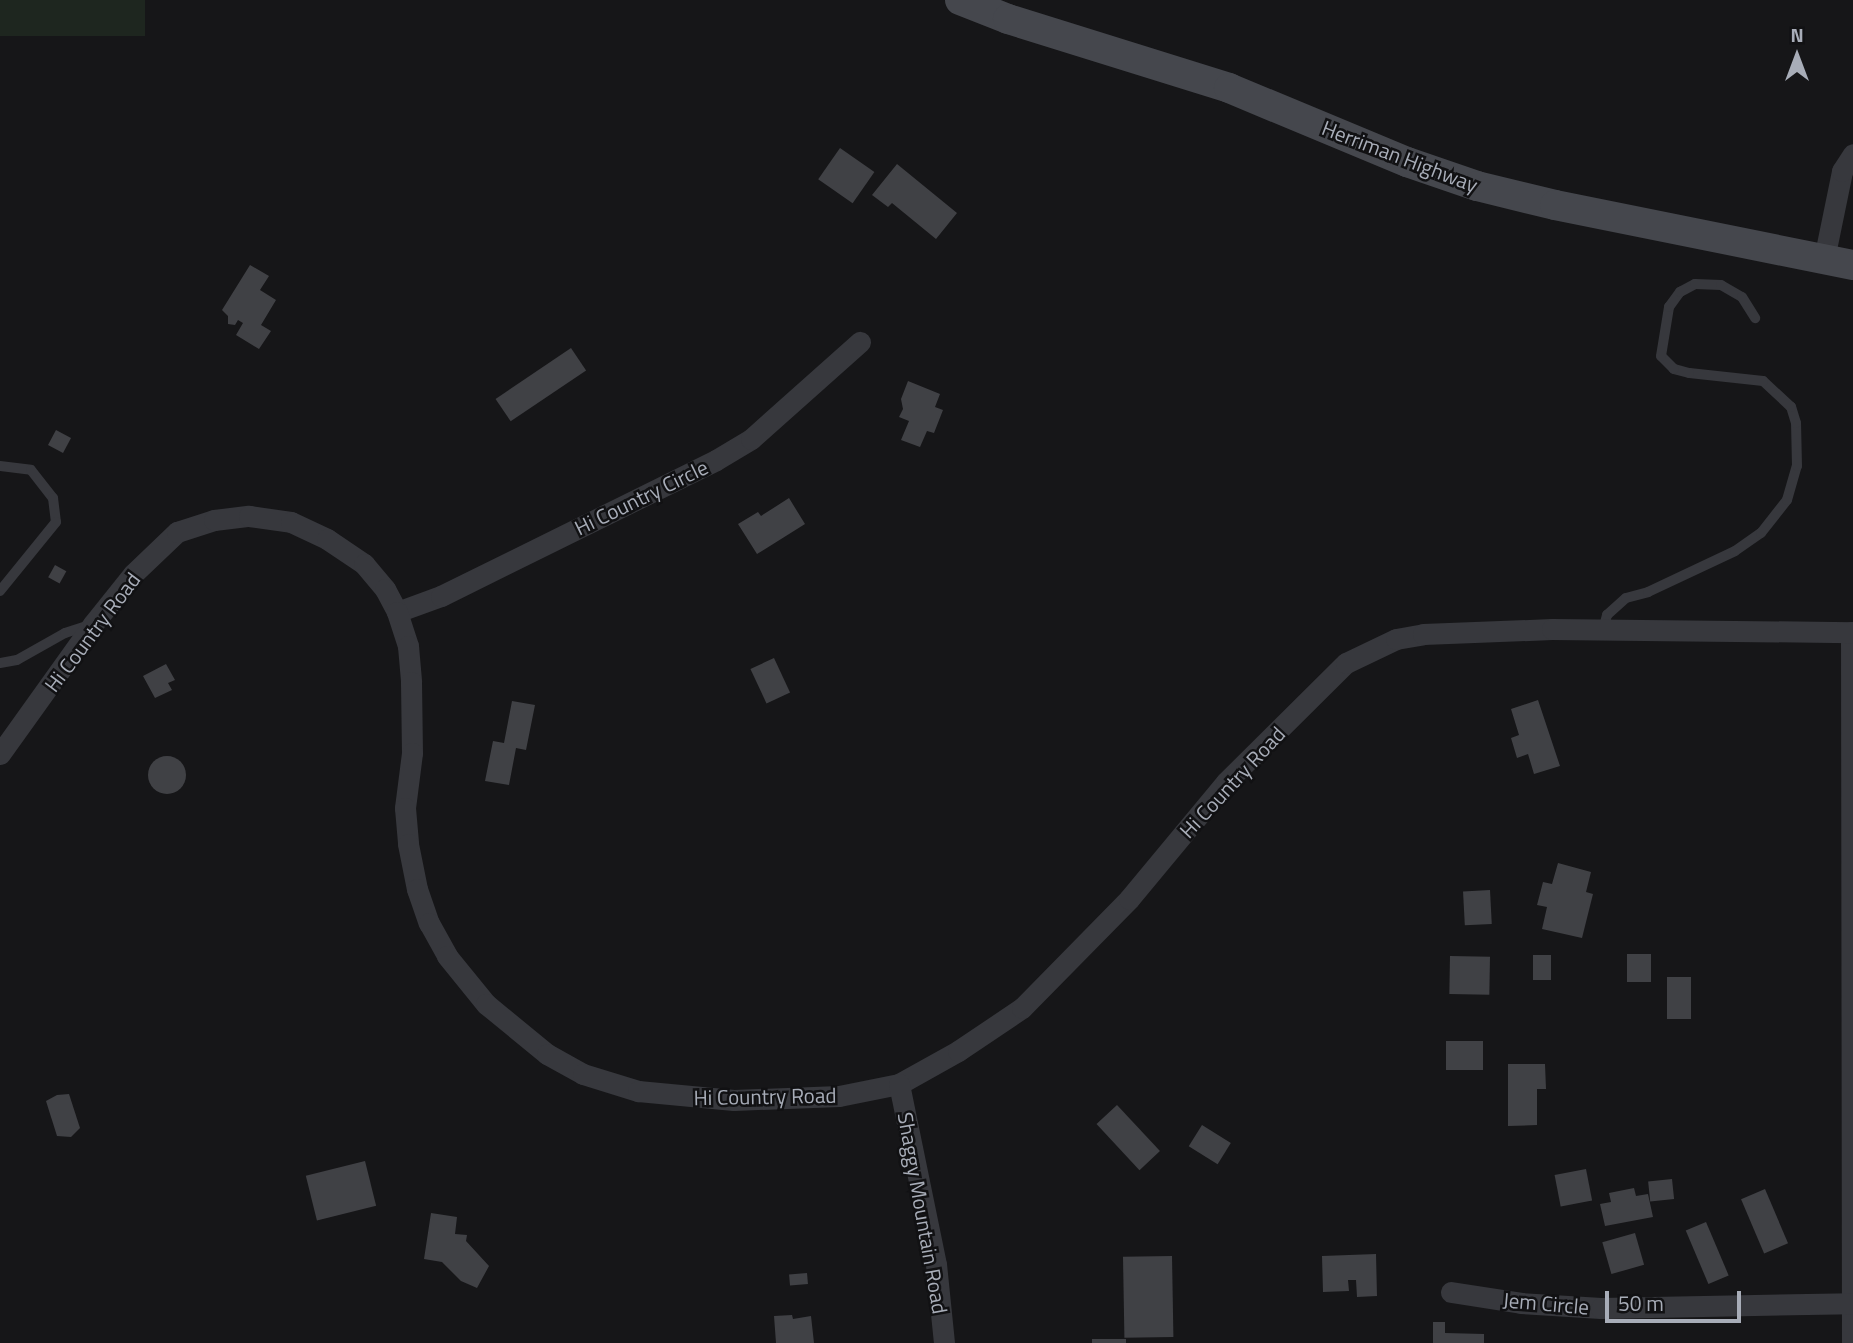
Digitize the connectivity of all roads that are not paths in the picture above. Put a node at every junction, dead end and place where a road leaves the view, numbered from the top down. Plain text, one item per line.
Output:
1 (960, 0) edge
2 (1853, 154) edge
3 (1824, 259) junction
4 (1853, 265) edge
5 (1755, 318) dead end
6 (860, 342) dead end
7 (0, 466) edge
8 (0, 591) edge
9 (397, 612) junction
10 (93, 624) junction
11 (1602, 629) junction
12 (1852, 632) edge
13 (0, 663) edge
14 (0, 754) edge
15 (899, 1084) junction
16 (1451, 1292) dead end
17 (1851, 1303) junction
18 (944, 1343) edge
19 (1852, 1343) edge

1 - 3 main road, Herriman Highway
2 - 3 street
3 - 4 main road, Herriman Highway
5 - 11 lane
6 - 9 street, Hi Country Circle
7 - 8 lane
9 - 10 street, Hi Country Road
9 - 15 street, Hi Country Road
10 - 13 lane
10 - 14 street, Hi Country Road
11 - 12 street, Hi Country Road
11 - 15 street, Hi Country Road
12 - 17 street
15 - 18 street, Shaggy Mountain Road
16 - 17 street, Jem Circle
17 - 19 street

